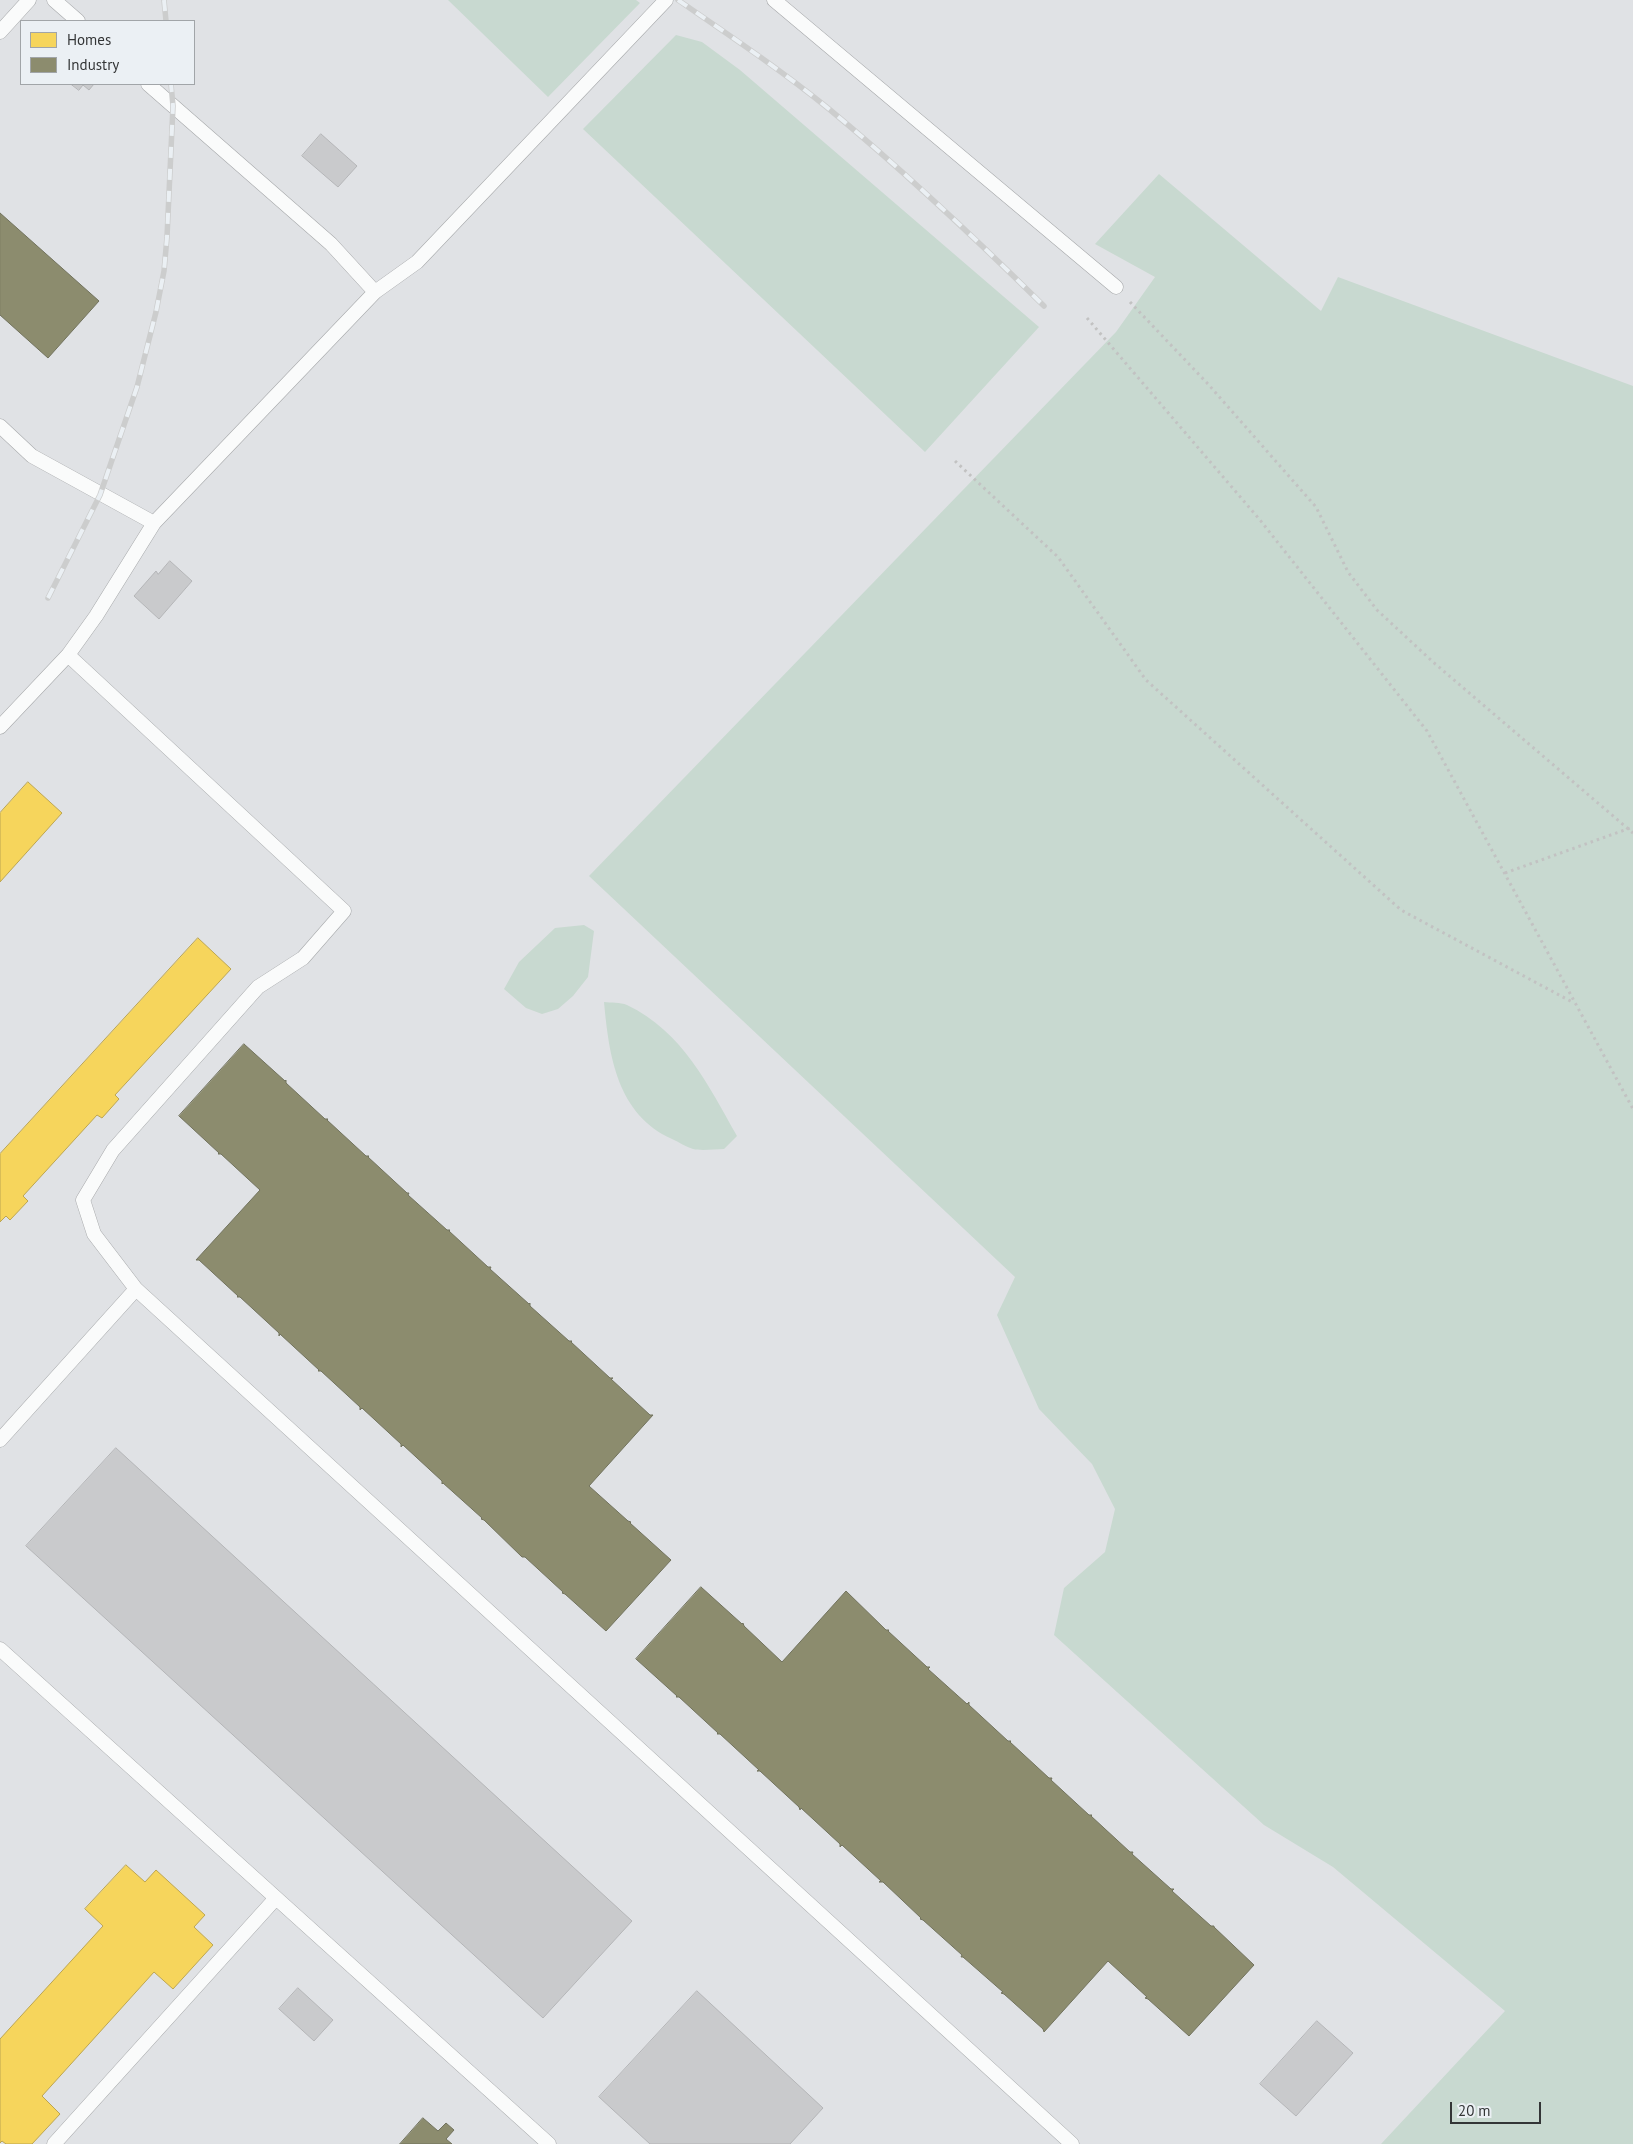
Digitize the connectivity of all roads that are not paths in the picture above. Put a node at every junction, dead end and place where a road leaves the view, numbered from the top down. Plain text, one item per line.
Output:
1 (30, 0) edge
2 (54, 0) edge
3 (666, 0) edge
4 (774, 0) edge
5 (77, 20) edge
6 (0, 32) edge
7 (149, 85) edge
8 (1116, 287) road end
9 (375, 292) junction
10 (0, 426) edge
11 (154, 523) junction
12 (68, 655) junction
13 (0, 727) edge
14 (136, 1289) junction
15 (0, 1440) edge
16 (0, 1650) edge
17 (276, 1898) junction
18 (54, 2144) edge
19 (549, 2144) edge
20 (1072, 2144) edge

1 - 6 lane
2 - 5 lane
3 - 9 lane
4 - 8 lane
7 - 9 lane
9 - 11 lane
10 - 11 lane
11 - 12 lane
12 - 13 lane
12 - 14 lane
14 - 15 lane
14 - 20 lane
16 - 17 lane
17 - 18 lane
17 - 19 lane

